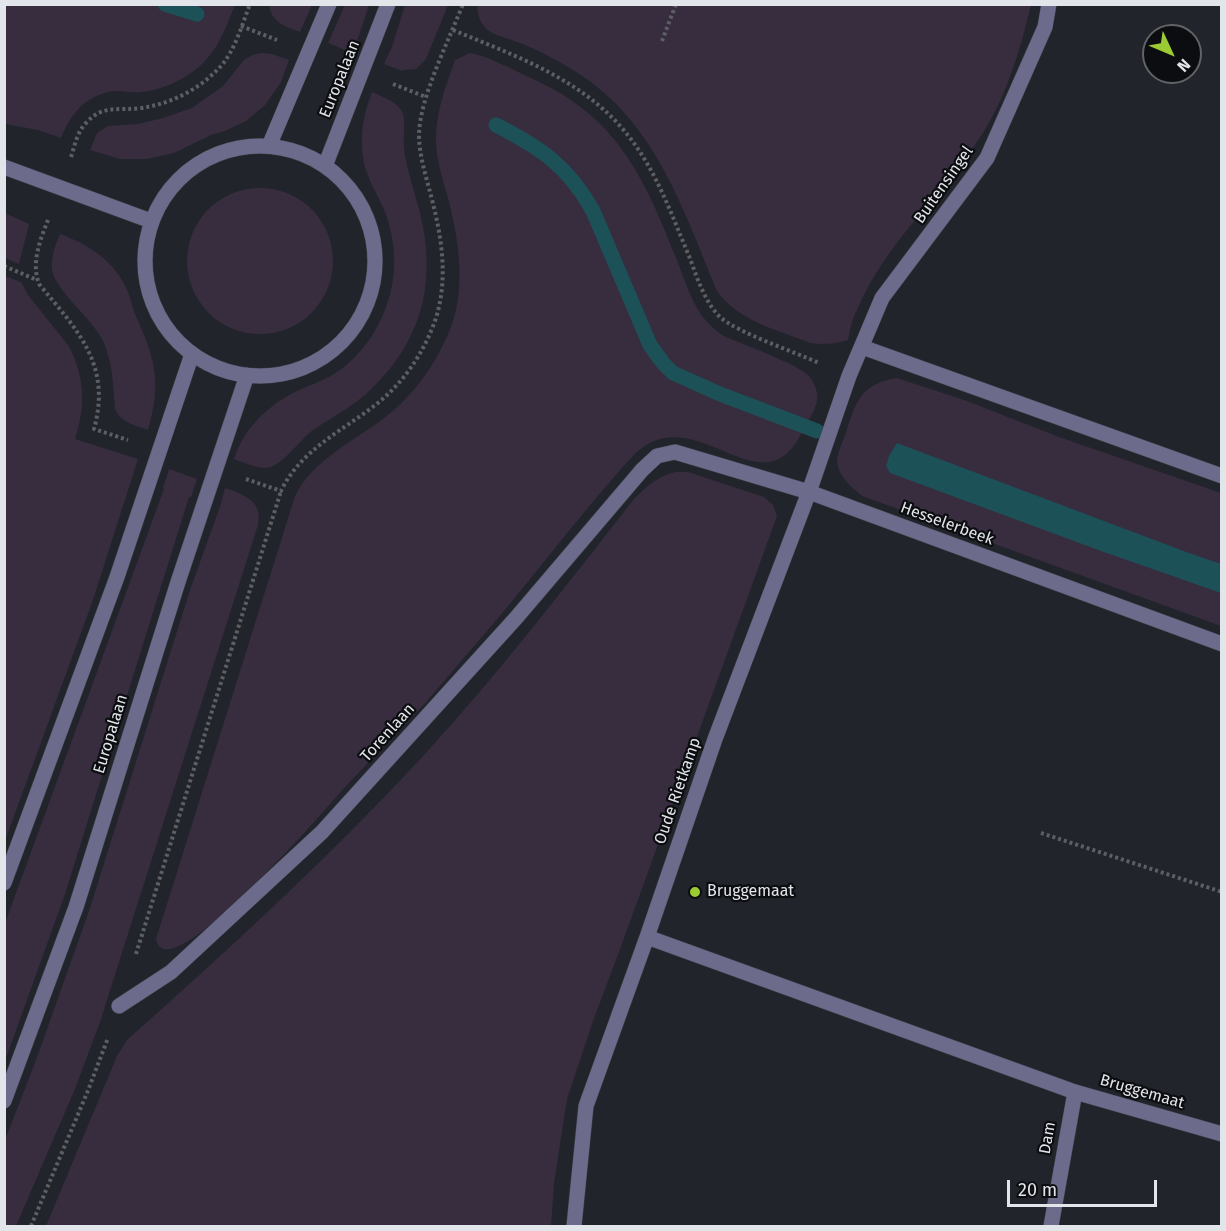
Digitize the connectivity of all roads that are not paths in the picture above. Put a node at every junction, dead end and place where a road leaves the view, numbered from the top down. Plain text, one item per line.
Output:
1 (329, 4) edge
2 (388, 4) edge
3 (1049, 4) edge
4 (269, 147) junction
5 (324, 166) junction
6 (4, 167) edge
7 (151, 221) junction
8 (862, 347) junction
9 (192, 354) junction
10 (247, 375) junction
11 (849, 376) joint
12 (657, 456) joint
13 (1221, 476) edge
14 (809, 492) junction
15 (1221, 644) edge
16 (4, 883) edge
17 (647, 937) junction
18 (119, 1006) road end
19 (1075, 1092) junction
20 (4, 1101) edge
21 (1221, 1134) edge
22 (574, 1227) edge
23 (1051, 1227) edge

1 - 4 street
2 - 5 street, Europalaan
3 - 8 street, Buitensingel
4 - 5 street
4 - 7 street
5 - 10 street
6 - 7 street
7 - 9 street
8 - 11 street, Buitensingel
8 - 13 street
9 - 10 street
9 - 16 street
10 - 20 street, Europalaan
11 - 14 street, Oude Rietkamp
12 - 14 street, Hesselerbeek
12 - 18 street, Torenlaan
14 - 15 street, Hesselerbeek
14 - 17 street, Oude Rietkamp
17 - 19 street, Bruggemaat
17 - 22 street, Oude Rietkamp
19 - 21 street, Bruggemaat
19 - 23 street, Dam

